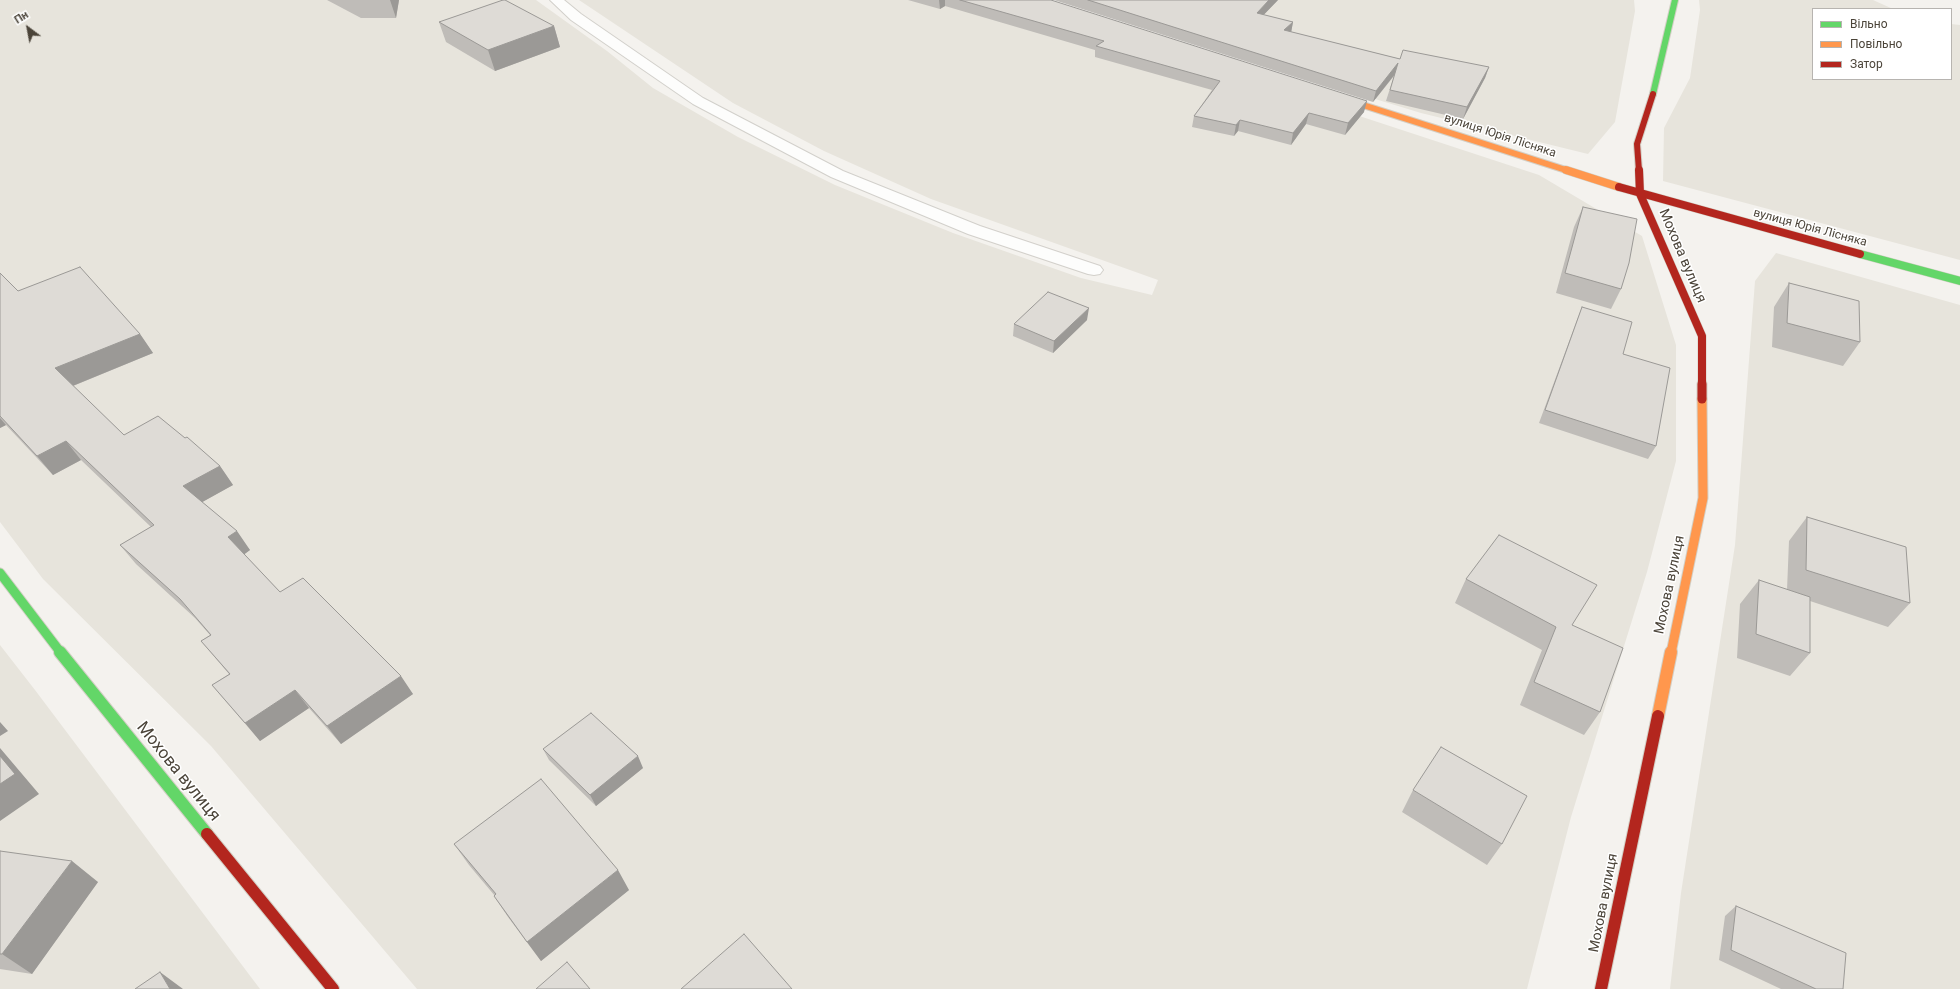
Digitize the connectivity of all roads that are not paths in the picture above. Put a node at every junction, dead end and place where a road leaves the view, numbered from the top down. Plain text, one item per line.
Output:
1 (556, 0) edge
2 (1675, 0) edge
3 (1333, 95) edge
4 (1640, 194) junction
5 (1094, 270) dead end
6 (1960, 281) edge
7 (0, 573) edge
8 (333, 989) edge
9 (1601, 989) edge

1 - 5 lane
2 - 4 street
3 - 4 street, вулиця Юрія Лісняка
4 - 6 street, вулиця Юрія Лісняка
4 - 9 street, Мохова вулиця
7 - 8 street, Мохова вулиця

